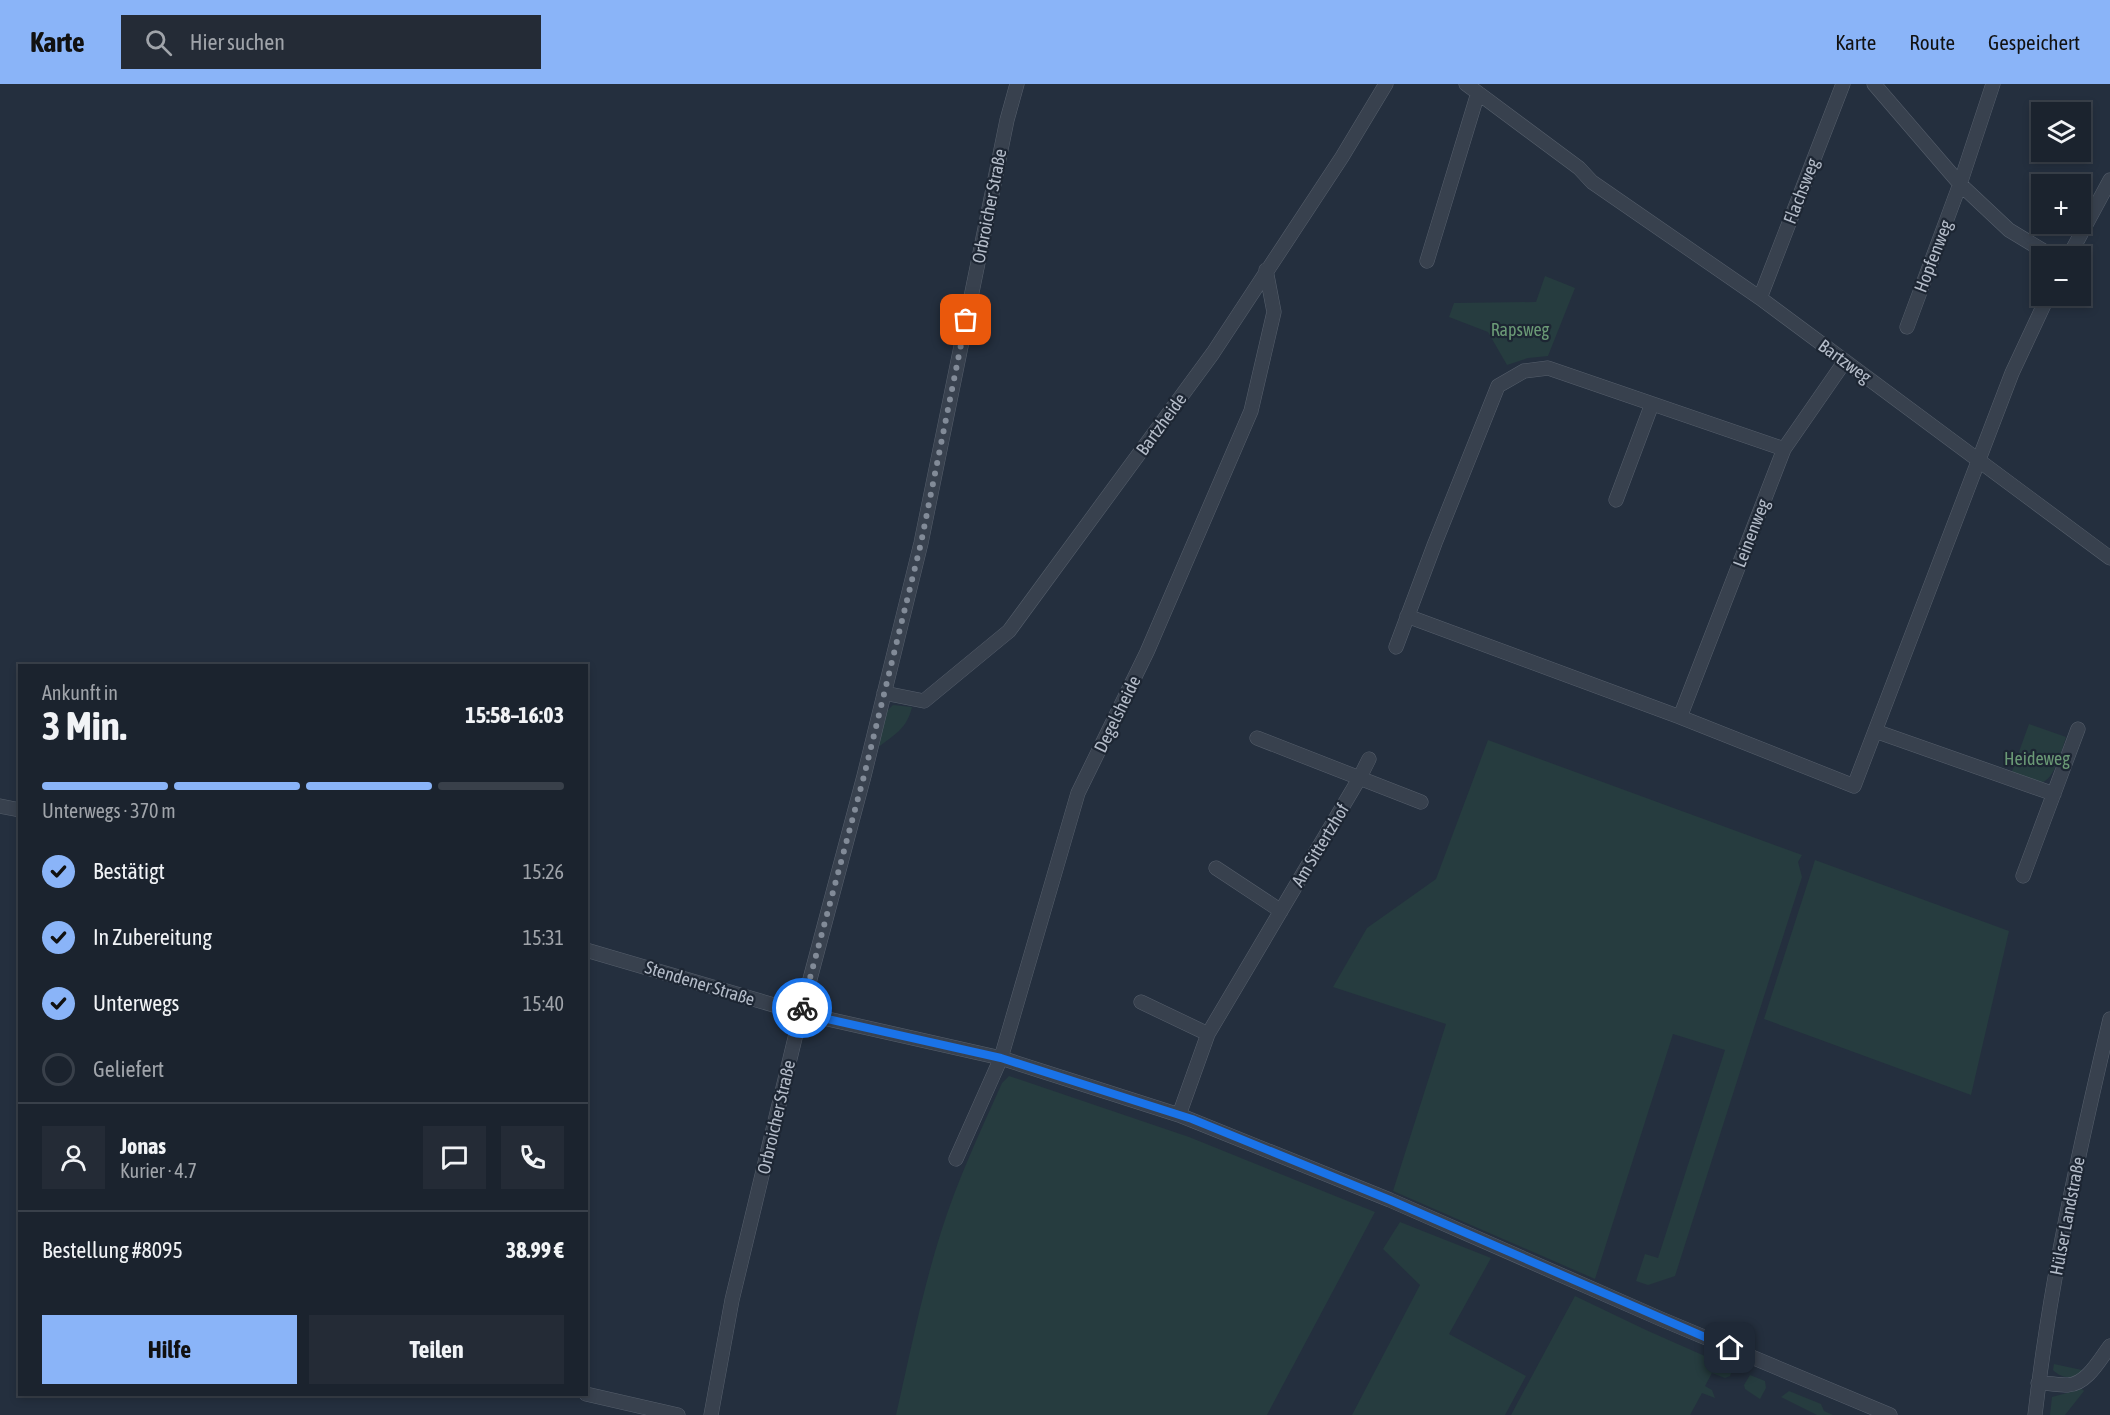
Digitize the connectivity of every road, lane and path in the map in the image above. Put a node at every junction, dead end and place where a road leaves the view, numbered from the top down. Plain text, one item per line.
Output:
1 (1017, 84) edge
2 (1386, 84) edge
3 (1466, 84) edge
4 (1843, 84) edge
5 (1874, 84) edge
6 (1993, 84) edge
7 (1478, 93) junction
8 (2110, 180) edge
9 (1960, 184) junction
10 (2035, 246) edge
11 (2074, 246) edge
12 (1427, 261) dead end
13 (1266, 270) junction
14 (1760, 298) junction
15 (2043, 306) edge
16 (1907, 327) dead end
17 (1845, 361) junction
18 (1652, 404) junction
19 (1784, 449) junction
20 (1979, 460) junction
21 (1616, 500) dead end
22 (2110, 558) edge
23 (1407, 616) junction
24 (1396, 647) dead end
25 (884, 693) junction
26 (1680, 717) junction
27 (2078, 729) dead end
28 (1875, 731) junction
29 (1257, 738) dead end
30 (1370, 759) dead end
31 (1359, 779) junction
32 (2054, 794) junction
33 (1421, 802) dead end
34 (0, 806) edge
35 (18, 810) edge
36 (1216, 868) dead end
37 (2023, 876) dead end
38 (1281, 911) junction
39 (588, 951) edge
40 (1141, 1002) dead end
41 (801, 1013) junction
42 (2110, 1019) edge
43 (1208, 1034) junction
44 (1001, 1058) junction
45 (1179, 1115) junction
46 (956, 1159) dead end
47 (2110, 1346) edge
48 (2038, 1383) junction
49 (588, 1394) edge
50 (678, 1415) edge
51 (711, 1415) edge
52 (1890, 1415) edge
53 (2035, 1415) edge

1 - 25 street, Orbroicher Straße
2 - 13 street, Bartzheide
3 - 7 street
4 - 14 street, Flachsweg
5 - 9 street
6 - 9 street, Hopfenweg
7 - 12 street
7 - 14 street, Bartzweg
8 - 11 street
9 - 10 street
9 - 16 street, Hopfenweg
13 - 25 street, Bartzheide
13 - 44 street, Degelsheide
14 - 17 street, Bartzweg
15 - 20 street
17 - 19 street, Leinenweg
17 - 20 street, Bartzweg
18 - 19 street
18 - 21 street
18 - 23 street
19 - 26 street, Leinenweg
20 - 22 street, Bartzweg
20 - 28 street
23 - 24 street
23 - 26 street
25 - 41 street, Orbroicher Straße
26 - 28 street
27 - 32 street
28 - 32 street
29 - 31 street
30 - 31 street, Am Sittertzhof
31 - 33 street
31 - 38 street, Am Sittertzhof
32 - 37 street
34 - 35 street
36 - 38 street
38 - 43 street, Am Sittertzhof
39 - 41 street, Stendener Straße
40 - 43 street
41 - 44 street, Stendener Straße
41 - 51 street, Orbroicher Straße
42 - 48 street, Hülser Landstraße
43 - 45 street, Am Sittertzhof
44 - 45 street, Stendener Straße
44 - 46 street, Degelsheide
45 - 52 street, Stendener Straße
47 - 48 street
48 - 53 street, Hülser Landstraße
49 - 50 street

